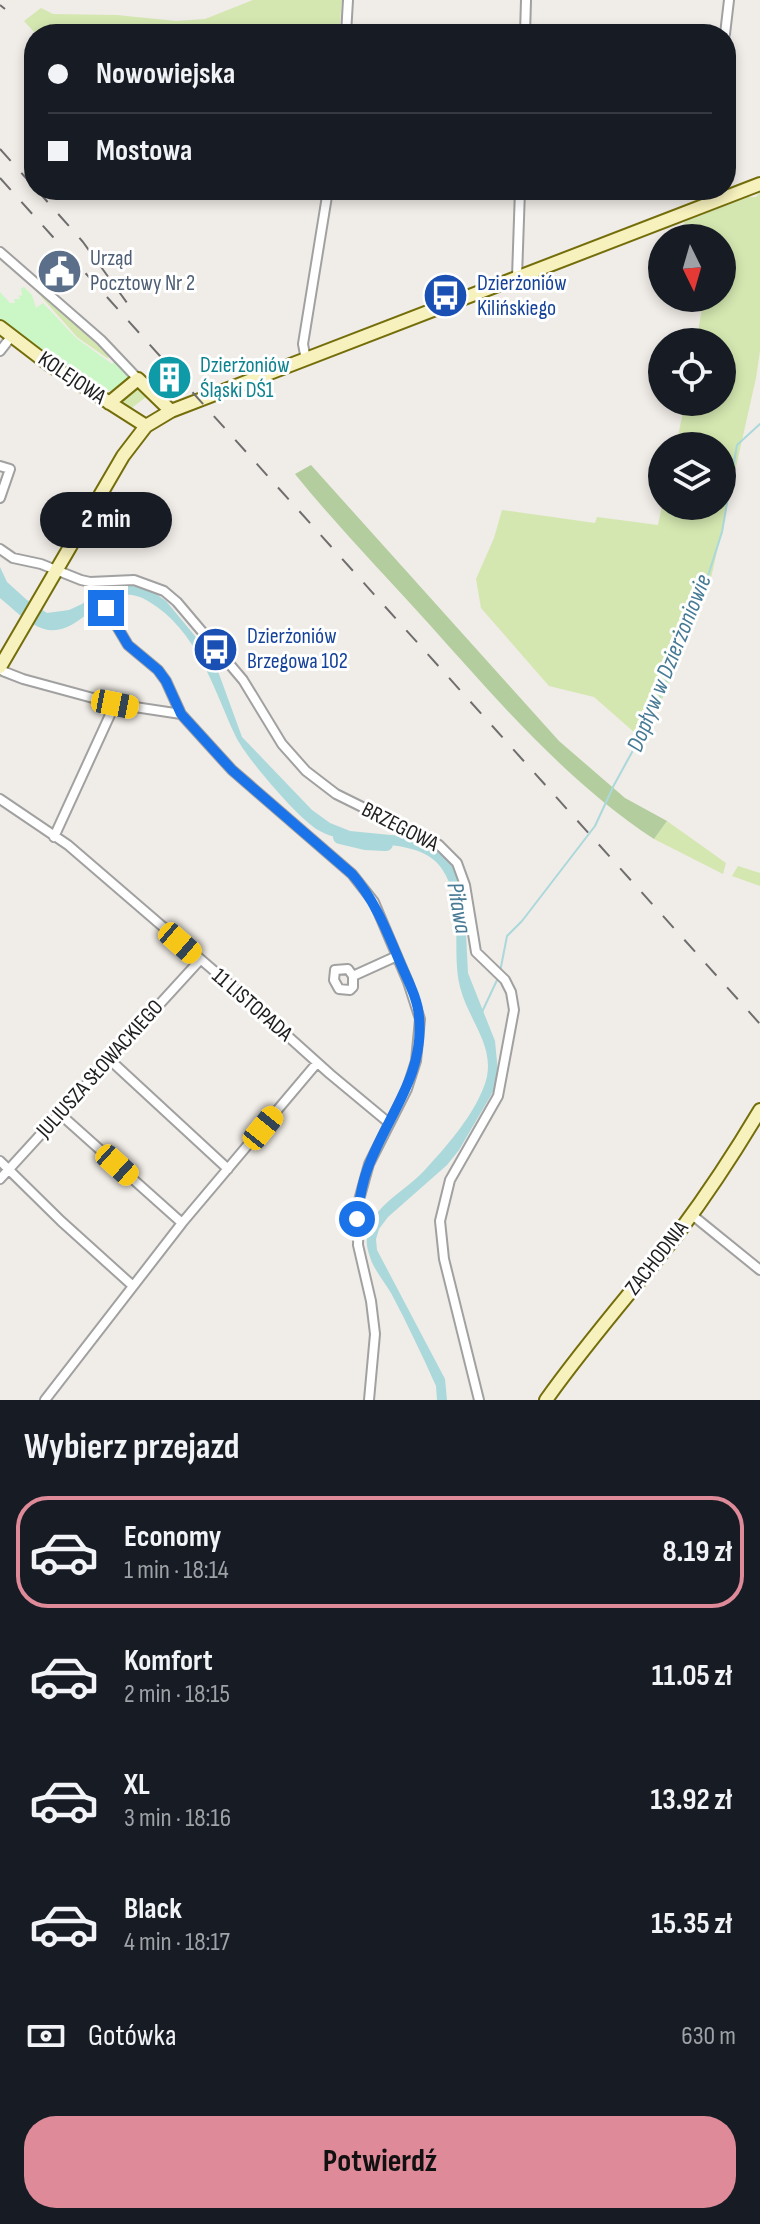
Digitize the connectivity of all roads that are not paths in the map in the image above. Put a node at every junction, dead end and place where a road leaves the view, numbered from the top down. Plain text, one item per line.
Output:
1 (348, 0) edge
2 (526, 0) edge
3 (729, 0) edge
4 (347, 24) edge
5 (525, 24) edge
6 (726, 24) edge
7 (760, 184) edge
8 (736, 190) edge
9 (326, 200) edge
10 (520, 200) edge
11 (704, 200) edge
12 (0, 252) edge
13 (517, 277) junction
14 (0, 327) edge
15 (11, 337) junction
16 (0, 351) edge
17 (306, 360) junction
18 (138, 379) junction
19 (109, 403) junction
20 (171, 411) junction
21 (146, 426) junction
22 (0, 466) edge
23 (0, 498) edge
24 (0, 549) edge
25 (59, 570) junction
26 (106, 608) dead end
27 (0, 668) edge
28 (115, 704) junction
29 (181, 714) junction
30 (0, 799) edge
31 (54, 837) junction
32 (397, 956) junction
33 (200, 960) junction
34 (353, 976) dead end
35 (110, 1060) junction
36 (317, 1063) junction
37 (760, 1110) edge
38 (60, 1114) junction
39 (389, 1123) junction
40 (0, 1161) edge
41 (228, 1169) junction
42 (8, 1171) junction
43 (0, 1179) edge
44 (691, 1214) junction
45 (182, 1223) junction
46 (760, 1270) edge
47 (133, 1286) junction
48 (45, 1400) edge
49 (369, 1400) edge
50 (479, 1400) edge
51 (546, 1400) edge

1 - 4 street
2 - 5 street
3 - 6 street
7 - 8 street
9 - 17 street
10 - 13 street
11 - 13 street
12 - 18 street
13 - 17 street
14 - 15 street, KOLEJOWA
15 - 16 street
15 - 19 street, KOLEJOWA
17 - 20 street
18 - 19 street
18 - 20 street
19 - 21 street, KOLEJOWA
20 - 21 street
21 - 25 street
22 - 23 street
24 - 25 street, BRZEGOWA
25 - 27 street
25 - 50 street, BRZEGOWA
26 - 29 street
27 - 28 street
28 - 29 street
28 - 31 street
29 - 32 street
30 - 31 street, 11 LISTOPADA
31 - 33 street, 11 LISTOPADA
32 - 34 street
32 - 39 street
33 - 35 street, JULIUSZA SŁOWACKIEGO
33 - 36 street, 11 LISTOPADA
35 - 38 street, JULIUSZA SŁOWACKIEGO
35 - 41 street
36 - 39 street, 11 LISTOPADA
36 - 41 street
37 - 44 street, ZACHODNIA
38 - 42 street, JULIUSZA SŁOWACKIEGO
38 - 45 street
39 - 49 street
40 - 42 street
41 - 45 street
42 - 43 street, JULIUSZA SŁOWACKIEGO
42 - 47 street
44 - 46 street
44 - 51 street, ZACHODNIA
45 - 47 street
47 - 48 street

